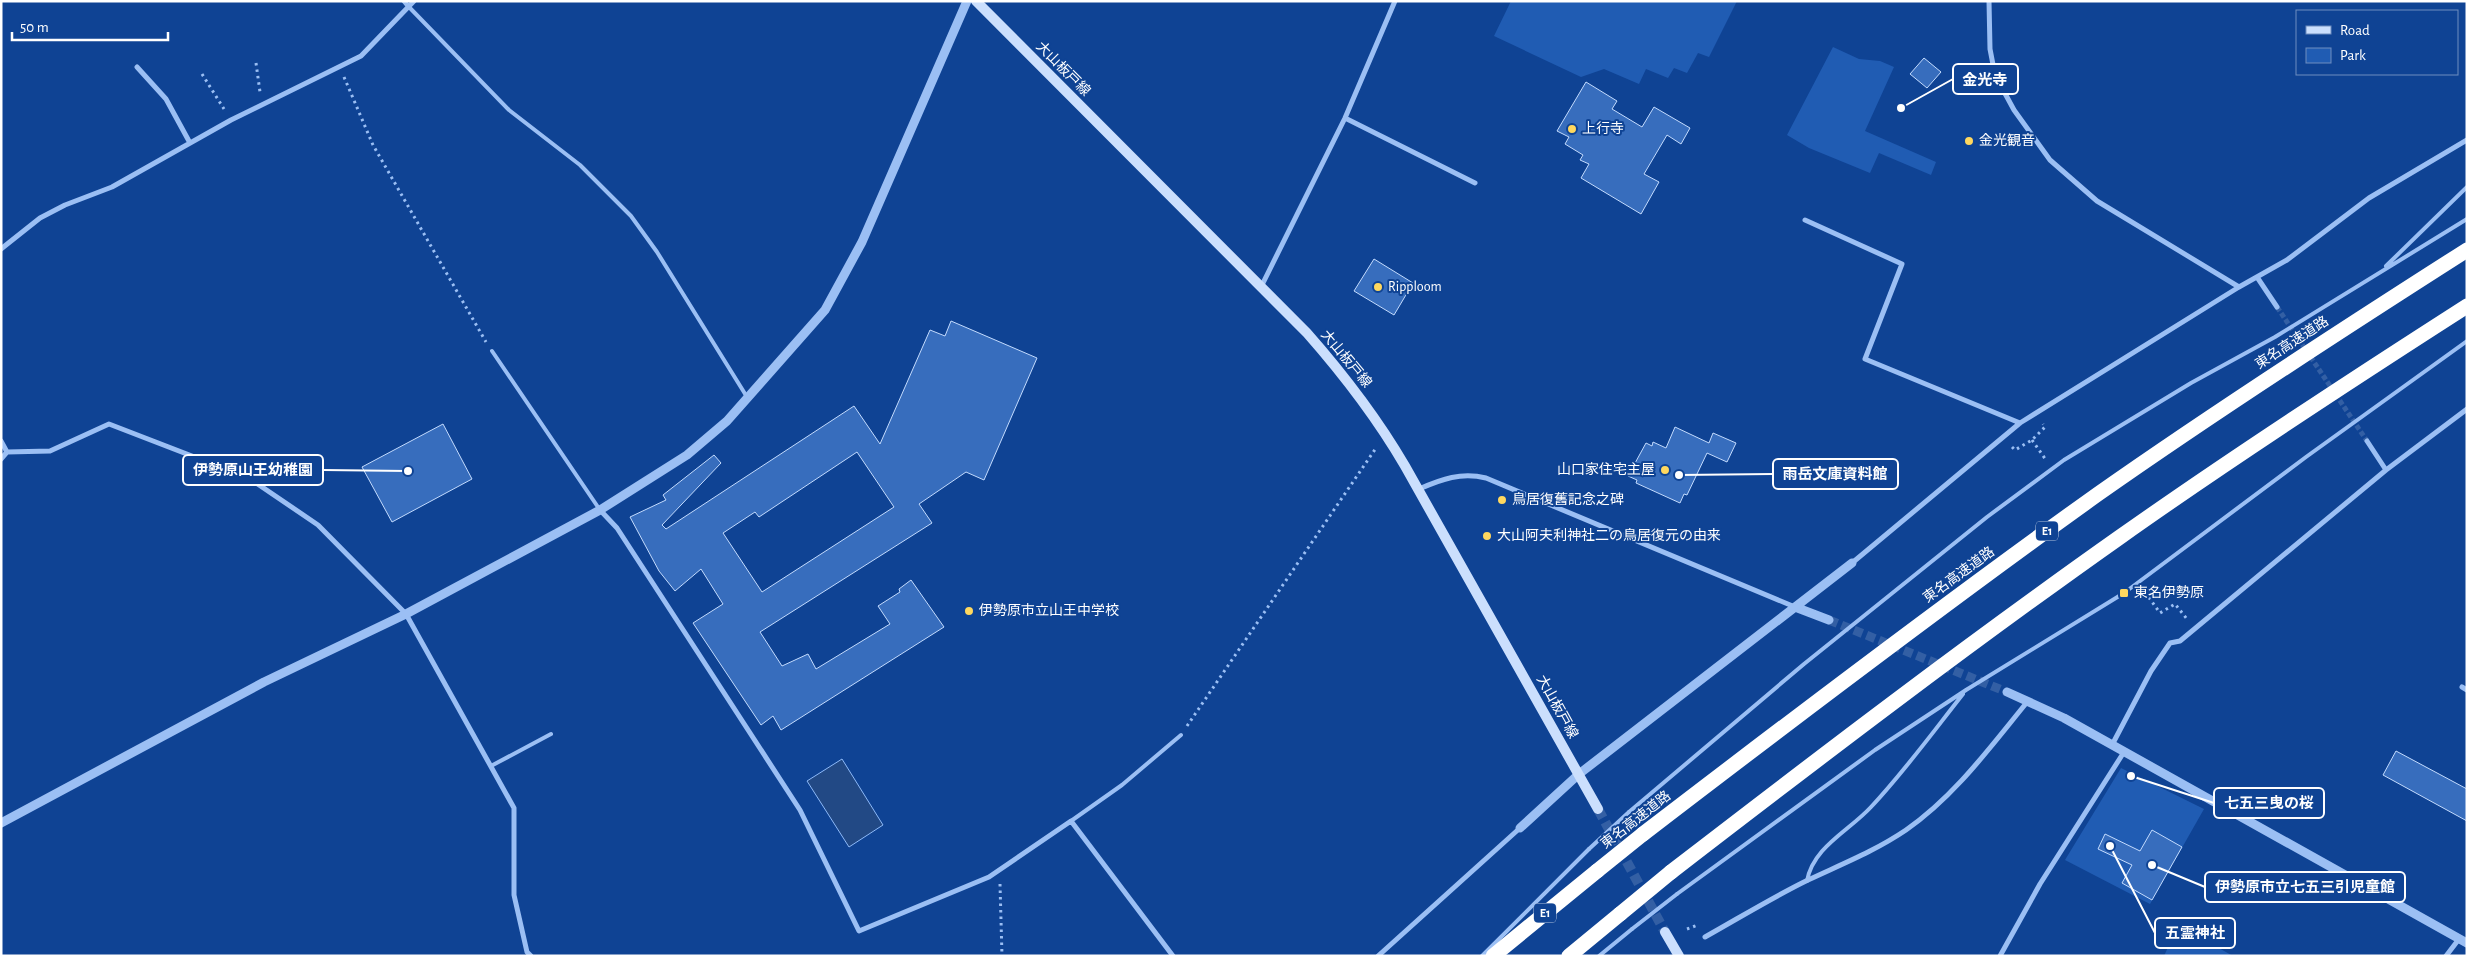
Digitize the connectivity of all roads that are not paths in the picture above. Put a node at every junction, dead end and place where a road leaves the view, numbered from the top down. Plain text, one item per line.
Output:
1 (404, 1) edge
2 (414, 1) edge
3 (967, 1) edge
4 (976, 1) edge
5 (1395, 1) edge
6 (1989, 1) edge
7 (409, 7) junction
8 (137, 67) dead end
9 (1344, 118) junction
10 (2467, 140) edge
11 (190, 143) junction
12 (1475, 183) dead end
13 (2467, 187) edge
14 (2467, 219) edge
15 (1806, 220) dead end
16 (1, 249) edge
17 (2467, 250) edge
18 (2381, 271) junction
19 (2257, 277) junction
20 (1261, 287) junction
21 (2239, 287) junction
22 (2467, 306) edge
23 (2277, 307) tunnel mouth
24 (2467, 341) edge
25 (492, 351) road end
26 (748, 399) junction
27 (2467, 409) edge
28 (2020, 423) junction
29 (1, 441) edge
30 (2367, 441) tunnel mouth
31 (7, 452) junction
32 (1, 459) edge
33 (2386, 470) junction
34 (1419, 489) junction
35 (600, 510) junction
36 (1852, 563) joint
37 (1795, 607) junction
38 (406, 614) junction
39 (1829, 620) tunnel mouth
40 (1966, 690) junction
41 (2007, 692) tunnel mouth
42 (2028, 701) junction
43 (551, 734) dead end
44 (1181, 735) road end
45 (2112, 745) junction
46 (2124, 752) junction
47 (491, 766) junction
48 (1579, 774) junction
49 (1598, 810) tunnel mouth
50 (1071, 821) junction
51 (1, 823) edge
52 (1520, 828) joint
53 (1807, 881) junction
54 (1665, 932) tunnel mouth
55 (1705, 937) dead end
56 (2463, 941) edge
57 (532, 956) edge
58 (1173, 956) edge
59 (1378, 956) edge
60 (1482, 956) edge
61 (1493, 956) edge
62 (1569, 956) edge
63 (1599, 956) edge
64 (1679, 956) edge
65 (2000, 956) edge
66 (2446, 956) edge

1 - 7 street
2 - 7 street
3 - 26 street
4 - 20 main road, 大山板戸線
5 - 9 street
6 - 21 street
7 - 11 street
7 - 26 lane
8 - 11 street
9 - 12 street
9 - 20 street
10 - 19 street
11 - 16 street
13 - 18 lane
14 - 18 lane
15 - 28 street
17 - 61 highway, 東名高速道路 / E1, bridge
18 - 60 lane, bridge
19 - 21 street
19 - 23 street
20 - 34 main road, 大山板戸線
21 - 28 street
22 - 62 highway, bridge
24 - 40 lane
25 - 35 lane
26 - 35 street
27 - 33 street
28 - 36 street
29 - 31 street
30 - 33 street
31 - 32 street
31 - 38 street
33 - 45 street
34 - 37 street
34 - 48 main road, 大山板戸線
35 - 38 street
35 - 50 street
36 - 37 street
37 - 39 street
37 - 48 street
38 - 47 street
38 - 51 street
40 - 53 lane
40 - 63 lane, bridge
41 - 42 street
42 - 45 street
42 - 53 street
43 - 47 lane
44 - 50 lane
45 - 46 street
46 - 56 street
46 - 65 street
47 - 57 street
48 - 49 main road, 大山板戸線
48 - 52 street
50 - 58 street
52 - 59 street
53 - 55 street
54 - 64 main road
56 - 66 street

